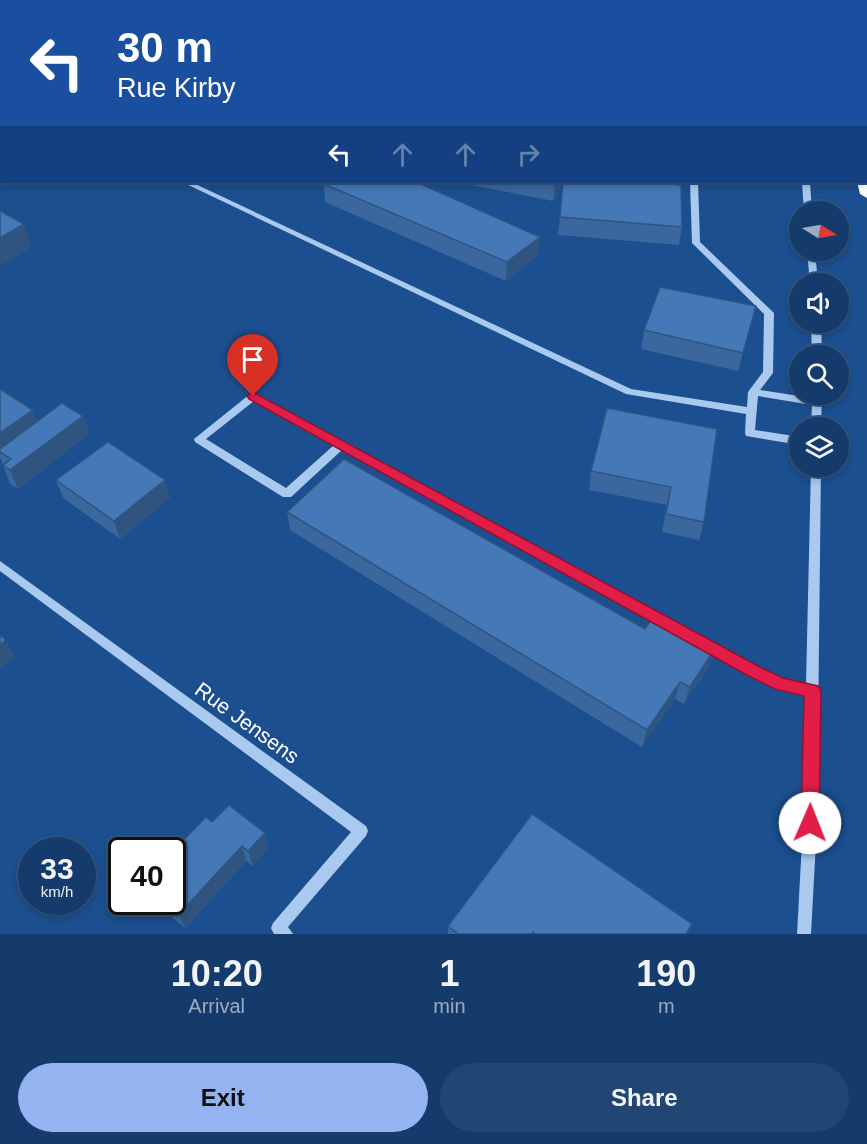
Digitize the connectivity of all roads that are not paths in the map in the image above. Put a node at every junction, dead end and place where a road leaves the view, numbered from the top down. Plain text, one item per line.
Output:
1 (188, 183) edge
2 (694, 183) edge
3 (806, 183) edge
4 (807, 201) edge
5 (753, 392) junction
6 (789, 395) edge
7 (752, 411) junction
8 (789, 439) edge
9 (341, 445) junction
10 (816, 477) edge
11 (0, 565) edge
12 (813, 691) junction
13 (279, 932) edge
14 (804, 934) edge

1 - 7 street
2 - 5 street
3 - 4 street
5 - 6 street
5 - 7 street
7 - 8 street
9 - 9 street
9 - 12 street
10 - 12 street
11 - 13 street, Rue Jensens
12 - 14 street

